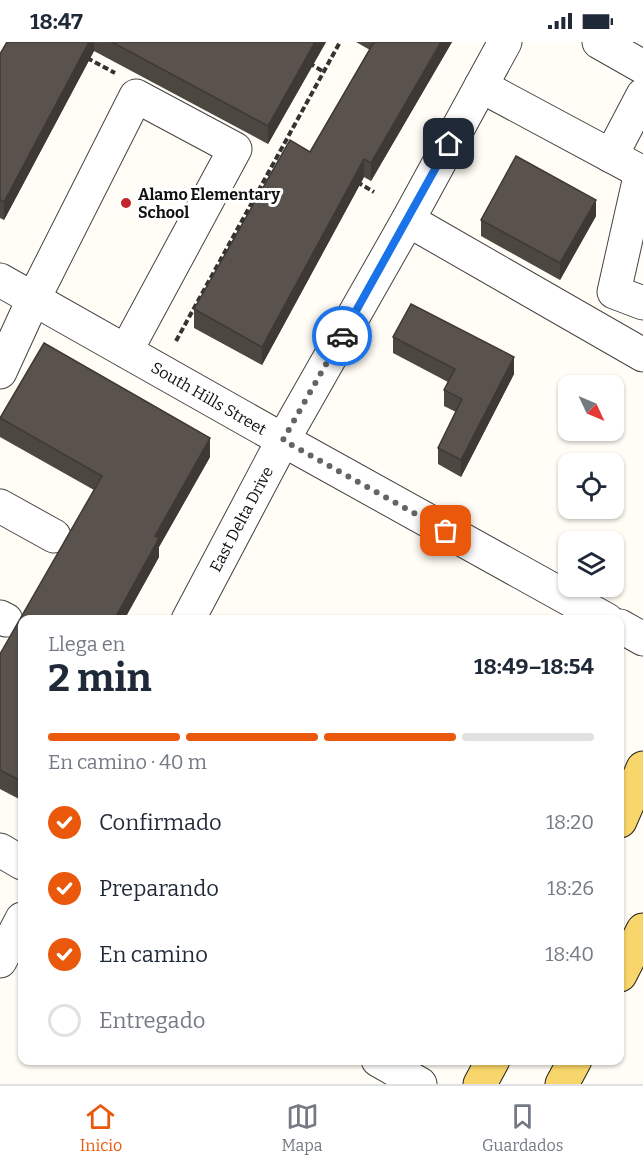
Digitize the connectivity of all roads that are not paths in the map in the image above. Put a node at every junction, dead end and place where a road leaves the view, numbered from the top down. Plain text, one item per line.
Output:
1 (505, 42) edge
2 (599, 42) edge
3 (643, 67) edge
4 (481, 86) junction
5 (643, 95) edge
6 (611, 156) junction
7 (642, 172) edge
8 (408, 220) junction
9 (0, 280) edge
10 (629, 297) edge
11 (33, 300) junction
12 (601, 331) junction
13 (126, 351) junction
14 (643, 355) edge
15 (0, 372) edge
16 (283, 440) junction
17 (0, 506) edge
18 (54, 536) dead end
19 (191, 615) edge
20 (591, 615) edge
21 (643, 768) edge
22 (624, 812) edge
23 (0, 850) edge
24 (18, 861) edge
25 (18, 926) edge
26 (643, 930) edge
27 (0, 960) edge
28 (624, 967) edge
29 (387, 1065) edge
30 (490, 1065) edge
31 (572, 1065) edge
32 (420, 1084) edge
33 (480, 1084) edge
34 (562, 1084) edge

1 - 4 street, East Delta Drive
2 - 3 street
4 - 6 street
4 - 8 street, East Delta Drive
5 - 6 street
6 - 7 street
7 - 10 street
8 - 12 street
8 - 16 street, East Delta Drive
9 - 11 street, South Hills Street
10 - 12 street
11 - 13 street, South Hills Street
11 - 13 street
11 - 15 street
12 - 14 street
13 - 16 street, South Hills Street
16 - 19 street, East Delta Drive
16 - 20 street, South Hills Street
17 - 18 street
21 - 22 main road
23 - 24 street
25 - 27 street
26 - 28 main road
29 - 32 street
30 - 33 main road
31 - 34 main road

